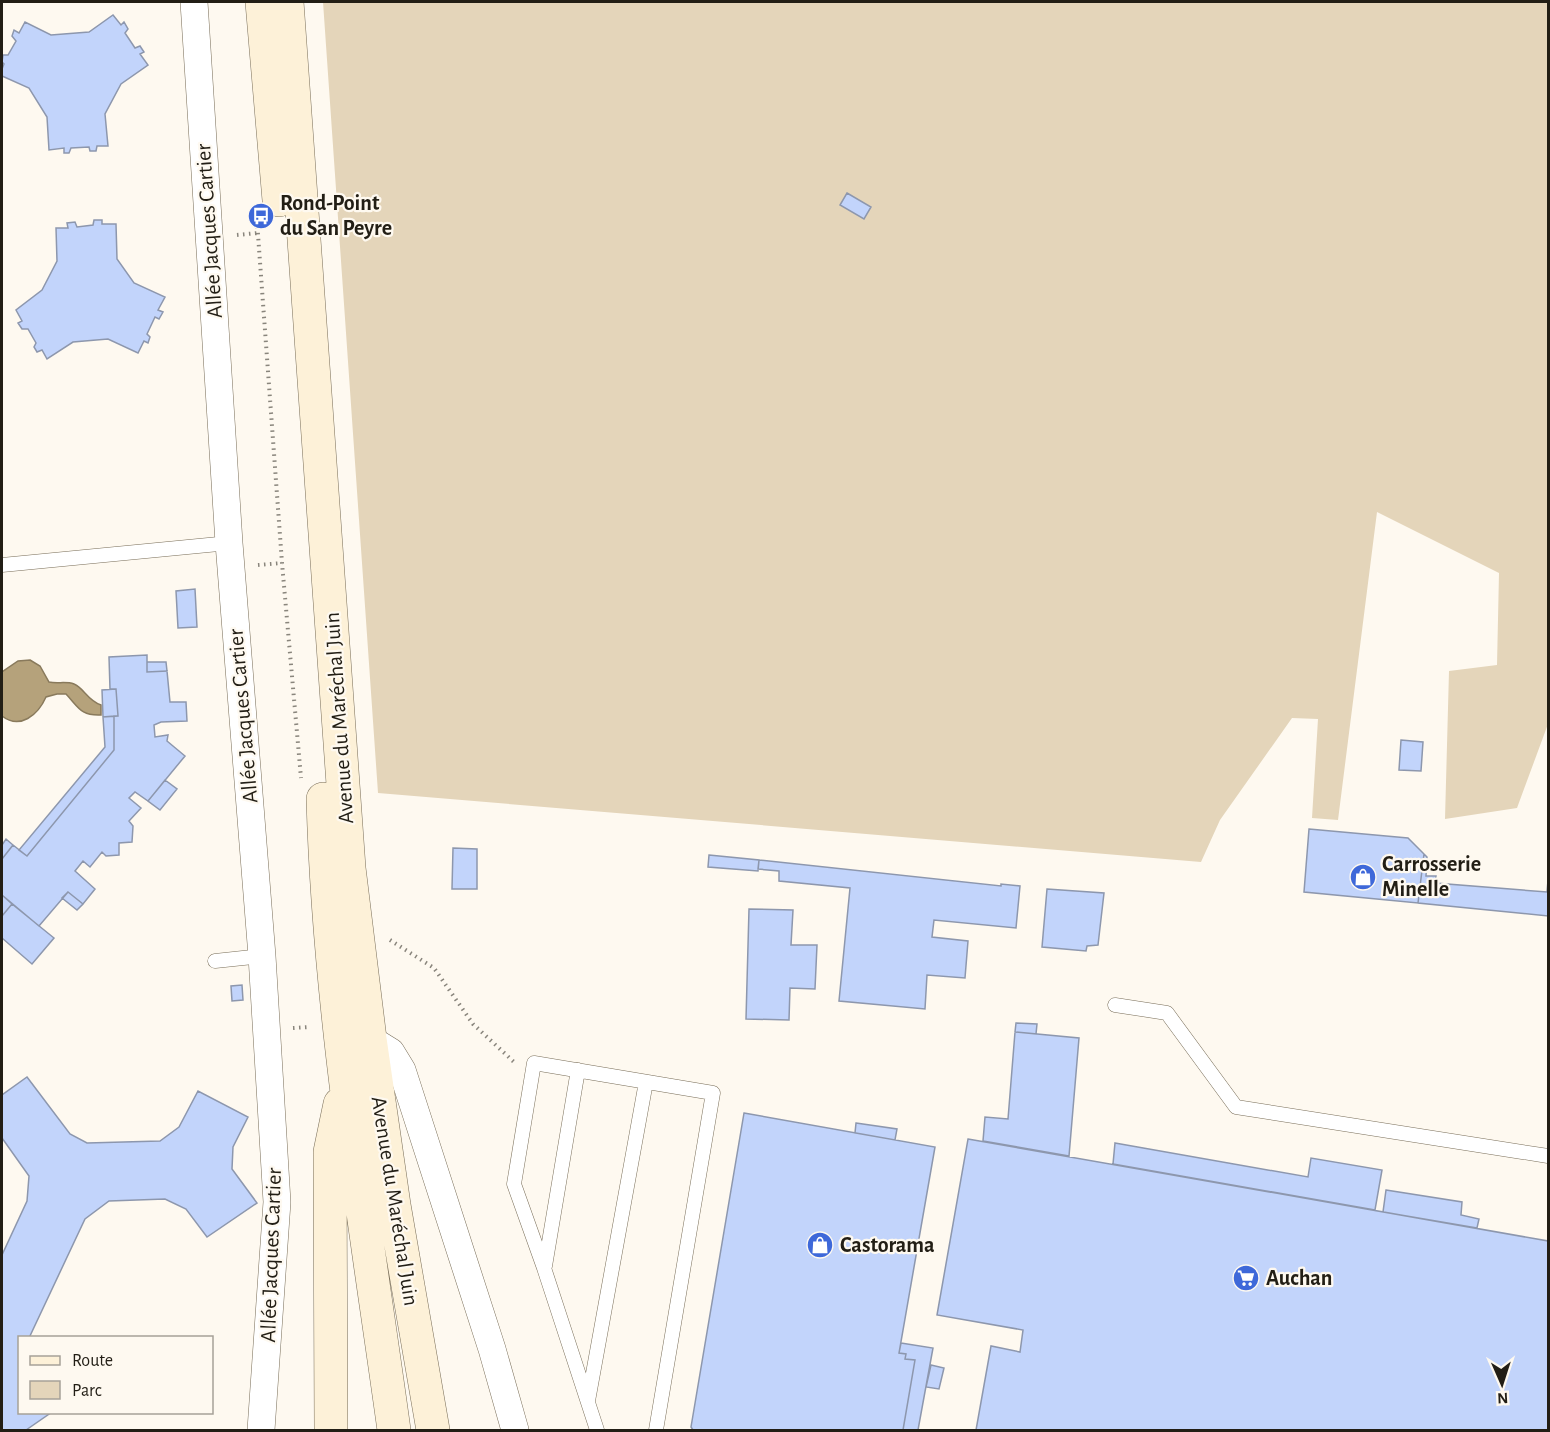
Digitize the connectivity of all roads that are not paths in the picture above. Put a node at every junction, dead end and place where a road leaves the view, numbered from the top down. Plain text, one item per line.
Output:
1 (194, 2) edge
2 (262, 2) edge
3 (287, 2) edge
4 (229, 543) junction
5 (2, 565) edge
6 (262, 956) junction
7 (215, 961) dead end
8 (1114, 1005) dead end
9 (370, 1039) junction
10 (578, 1070) junction
11 (345, 1082) junction
12 (646, 1082) junction
13 (1548, 1156) edge
14 (544, 1268) junction
15 (588, 1403) junction
16 (261, 1431) edge
17 (331, 1431) edge
18 (394, 1431) edge
19 (433, 1431) edge
20 (515, 1431) edge
21 (597, 1431) edge
22 (656, 1431) edge

1 - 4 street, Allée Jacques Cartier
2 - 11 main road, Avenue du Maréchal Juin
3 - 9 main road, Avenue du Maréchal Juin
4 - 5 lane
4 - 6 street, Allée Jacques Cartier
6 - 7 lane
6 - 16 street, Allée Jacques Cartier
8 - 13 lane
9 - 19 main road, Avenue du Maréchal Juin
9 - 20 street
10 - 12 lane
10 - 14 lane
10 - 14 lane
11 - 17 main road
11 - 18 main road, Avenue du Maréchal Juin
12 - 15 lane
12 - 22 lane
14 - 15 lane
15 - 21 lane

